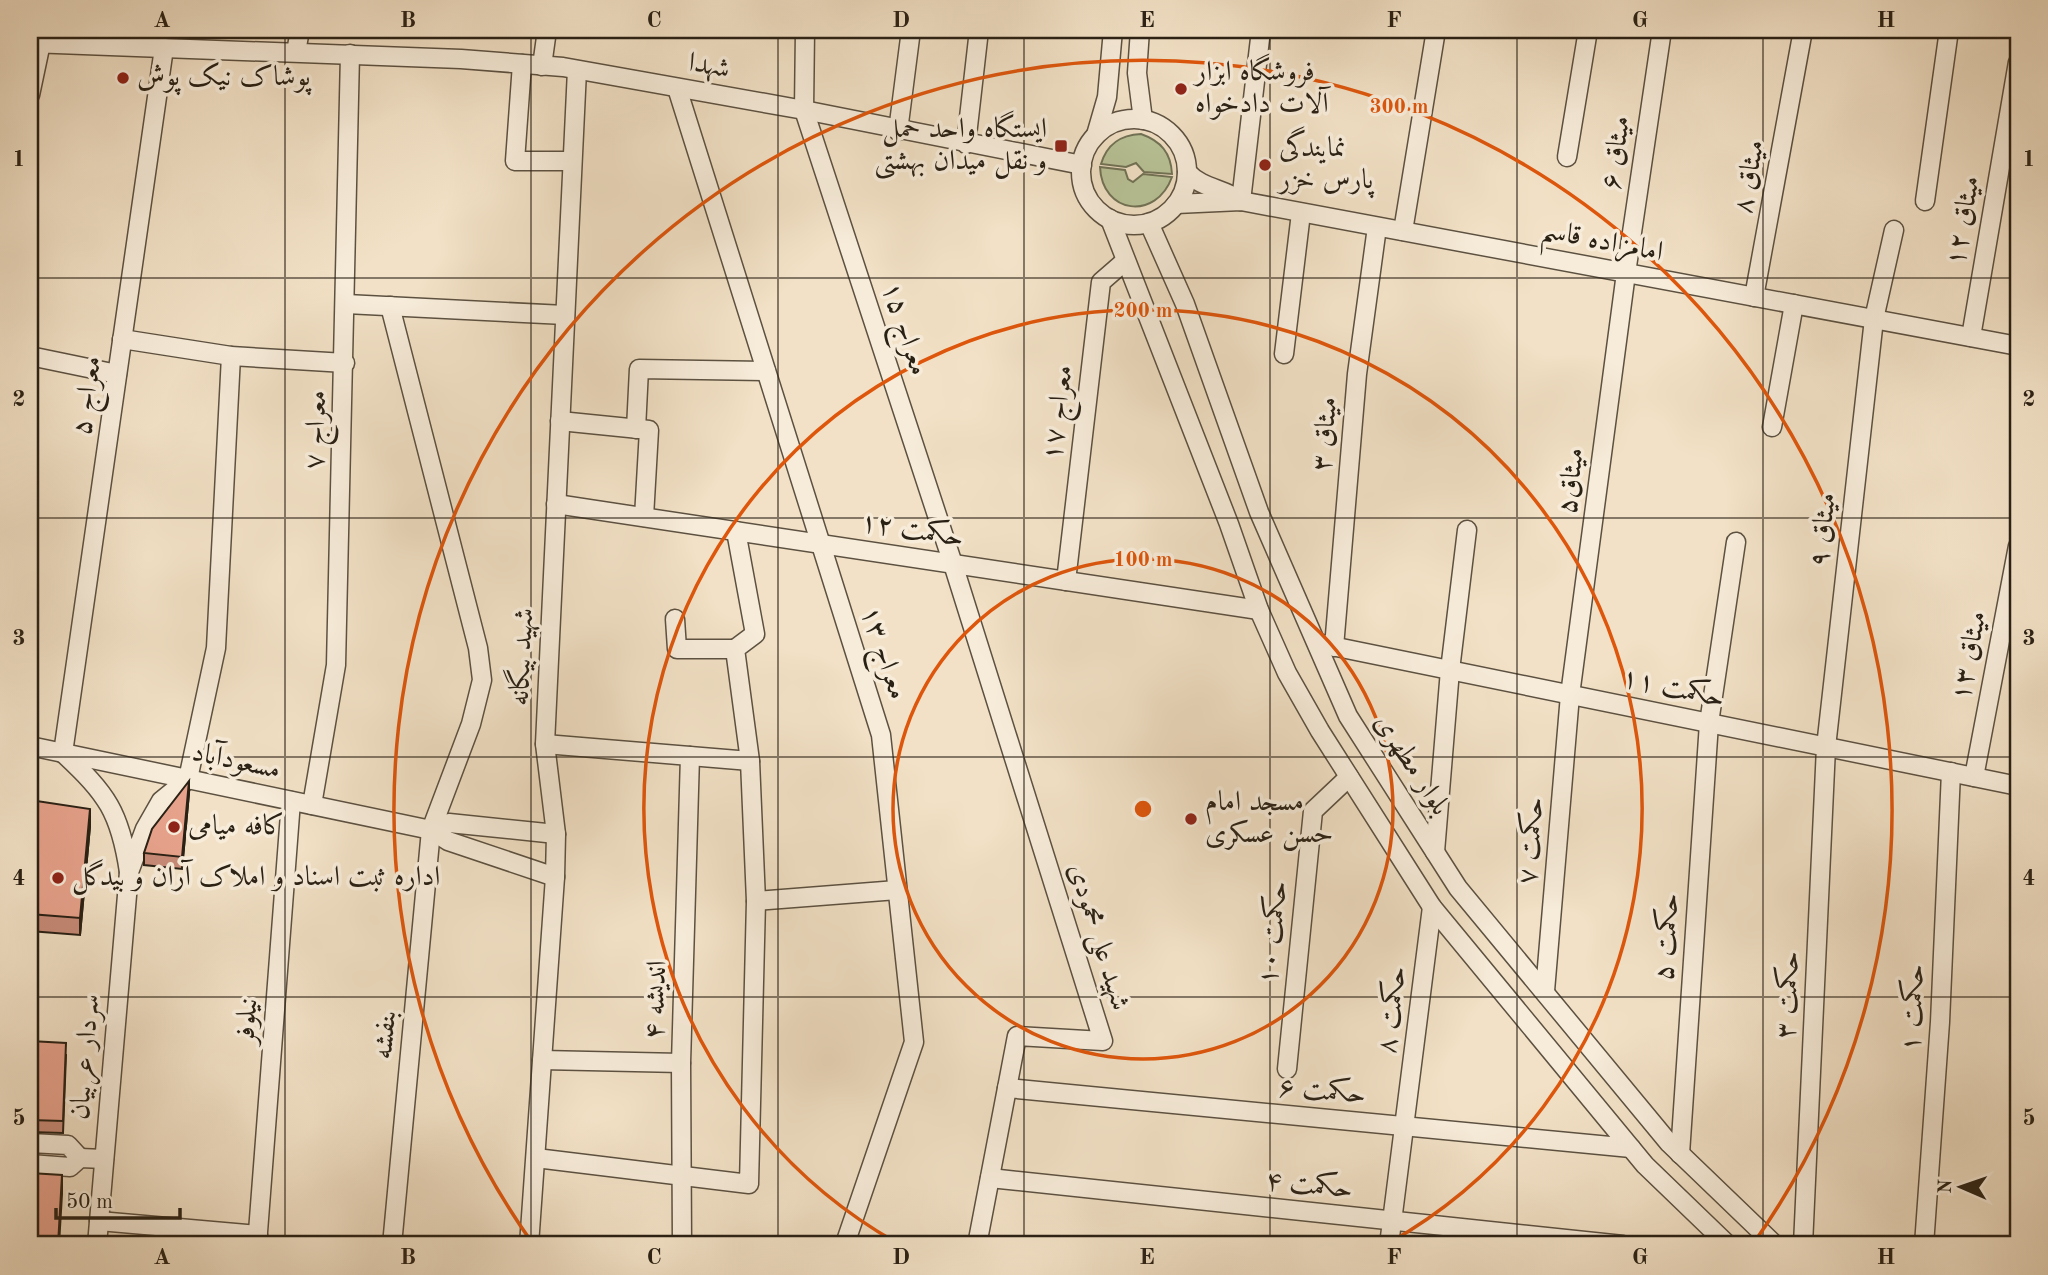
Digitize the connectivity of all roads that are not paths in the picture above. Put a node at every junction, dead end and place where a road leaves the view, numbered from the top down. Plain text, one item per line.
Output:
1 (300, 30) edge
2 (547, 30) edge
3 (805, 30) edge
4 (911, 30) edge
5 (979, 30) edge
6 (1113, 30) edge
7 (1140, 30) edge
8 (1261, 30) edge
9 (1436, 30) edge
10 (1588, 30) edge
11 (1803, 30) edge
12 (1949, 30) edge
13 (1661, 36) edge
14 (122, 38) edge
15 (35, 43) edge
16 (164, 48) junction
17 (296, 52) junction
18 (350, 54) junction
19 (2018, 62) edge
20 (522, 64) junction
21 (542, 66) junction
22 (577, 70) junction
23 (677, 88) junction
24 (30, 95) edge
25 (804, 110) junction
26 (1143, 120) junction
27 (898, 131) junction
28 (1096, 135) junction
29 (966, 144) junction
30 (1567, 158) dead end
31 (572, 161) junction
32 (1082, 165) junction
33 (1187, 172) junction
34 (1241, 201) junction
35 (1925, 201) dead end
36 (1176, 204) junction
37 (1301, 213) junction
38 (1110, 219) junction
39 (1149, 223) junction
40 (1377, 227) junction
41 (1894, 230) dead end
42 (1403, 231) junction
43 (1124, 262) junction
44 (1626, 273) junction
45 (1755, 297) junction
46 (346, 304) junction
47 (1794, 304) junction
48 (390, 306) junction
49 (565, 315) junction
50 (1874, 319) junction
51 (1971, 337) junction
52 (122, 339) junction
53 (2018, 346) edge
54 (1284, 354) dead end
55 (30, 356) edge
56 (232, 356) junction
57 (345, 363) junction
58 (766, 371) junction
59 (117, 374) junction
60 (561, 421) junction
61 (1772, 426) dead end
62 (636, 429) junction
63 (556, 504) junction
64 (644, 517) junction
65 (1467, 530) dead end
66 (736, 531) junction
67 (1736, 542) dead end
68 (821, 544) junction
69 (2018, 546) edge
70 (953, 564) junction
71 (1066, 581) junction
72 (1259, 611) junction
73 (676, 619) dead end
74 (1325, 645) junction
75 (735, 649) junction
76 (1450, 670) junction
77 (1570, 695) junction
78 (1709, 723) junction
79 (545, 744) junction
80 (30, 746) edge
81 (1826, 747) junction
82 (63, 753) junction
83 (690, 756) junction
84 (750, 761) junction
85 (1951, 772) junction
86 (1349, 777) junction
87 (1974, 777) junction
88 (188, 779) junction
89 (2018, 786) edge
90 (291, 800) junction
91 (312, 805) junction
92 (1417, 823) junction
93 (431, 830) junction
94 (556, 834) junction
95 (1390, 841) junction
96 (1435, 852) junction
97 (129, 872) junction
98 (555, 877) junction
99 (897, 890) junction
100 (756, 901) junction
101 (1432, 907) junction
102 (1545, 991) junction
103 (542, 1060) junction
104 (681, 1063) junction
105 (1287, 1069) dead end
106 (1007, 1088) junction
107 (1404, 1126) junction
108 (30, 1143) edge
109 (1631, 1148) junction
110 (1680, 1154) junction
111 (80, 1158) junction
112 (536, 1158) junction
113 (104, 1159) junction
114 (30, 1164) edge
115 (680, 1177) junction
116 (990, 1178) junction
117 (99, 1221) junction
118 (1392, 1221) junction
119 (258, 1240) edge
120 (97, 1245) edge
121 (393, 1245) edge
122 (530, 1245) edge
123 (682, 1245) edge
124 (847, 1245) edge
125 (977, 1245) edge
126 (1389, 1245) edge
127 (1623, 1245) edge
128 (1728, 1245) edge
129 (1775, 1245) edge
130 (1803, 1245) edge
131 (1924, 1245) edge

1 - 17 street
2 - 21 street
3 - 25 street, معراج ۱۵
4 - 27 street
5 - 29 street
6 - 28 street
7 - 26 street
8 - 34 street
9 - 42 street
10 - 30 street
11 - 45 street, میثاق ۸
12 - 35 street
13 - 44 street, میثاق ۶
14 - 15 street, شهدا
14 - 16 street, شهدا
15 - 24 street
16 - 17 street, شهدا
16 - 52 street, معراج ۵
17 - 18 street, شهدا
18 - 20 street, شهدا
18 - 46 street, معراج ۷
19 - 51 street, میثاق ۱۲
20 - 21 street, شهدا
20 - 31 street
21 - 22 street, شهدا
22 - 23 street, شهدا
22 - 31 street, شهید بیگانه
23 - 25 street, شهدا
23 - 58 street, معراج ۱۳
25 - 27 street, شهدا
25 - 70 street, معراج ۱۵
26 - 28 street
26 - 33 street
27 - 29 street, شهدا
28 - 32 street
29 - 32 street, شهدا
31 - 49 street, شهید بیگانه
32 - 38 street
33 - 34 street
33 - 36 street
34 - 36 street, امامزاده قاسم
34 - 37 street, امامزاده قاسم
36 - 39 street
37 - 40 street, امامزاده قاسم
37 - 54 street
38 - 39 street
38 - 43 street, بلوار مطهری
39 - 74 street, بلوار مطهری
40 - 42 street, امامزاده قاسم
40 - 74 street, میثاق ۳
41 - 50 street, میثاق ۹
42 - 44 street, امامزاده قاسم
43 - 71 street, معراج ۱۷
43 - 72 street, بلوار مطهری
44 - 45 street, امامزاده قاسم
44 - 77 street, میثاق۵
45 - 47 street, امامزاده قاسم
46 - 48 street
46 - 57 street, معراج ۷
47 - 50 street, امامزاده قاسم
47 - 61 street
48 - 49 street
48 - 93 street, بنفشه
49 - 60 street, شهید بیگانه
50 - 51 street, امامزاده قاسم
50 - 81 street, میثاق ۹
51 - 53 street, امامزاده قاسم
52 - 56 street
52 - 59 street, معراج ۵
55 - 59 street
56 - 57 street
56 - 88 street
57 - 91 street, معراج ۷
58 - 62 street
58 - 68 street, معراج ۱۳
59 - 82 street, معراج ۵
60 - 62 street
60 - 63 street, شهید بیگانه
62 - 64 street
63 - 64 street, حکمت ۱۲
63 - 79 street, شهید بیگانه
64 - 66 street, حکمت ۱۲
65 - 76 street
66 - 68 street, حکمت ۱۲
66 - 75 street
67 - 78 street, حکمت ۵
68 - 70 street, حکمت ۱۲
68 - 99 street, معراج ۱۳
69 - 87 street, میثاق ۱۳
70 - 71 street, حکمت ۱۲
70 - 106 street, شهید علی محمودی
71 - 72 street, حکمت ۱۲
72 - 86 street, بلوار مطهری
73 - 75 street
74 - 76 street, حکمت ۱۱
74 - 92 street, بلوار مطهری
75 - 84 street
76 - 77 street, حکمت ۱۱
76 - 96 street
77 - 78 street, حکمت ۱۱
77 - 102 street, حکمت ۷
78 - 81 street, حکمت ۱۱
78 - 110 street, حکمت ۵
79 - 83 street
79 - 94 street, شهید بیگانه
80 - 82 street, مسعودآباد
81 - 85 street, حکمت ۱۱
81 - 130 street, حکمت ۳
82 - 88 street, مسعودآباد
82 - 97 street
83 - 84 street
83 - 104 street, اندیشه ۴
84 - 100 street
85 - 87 street, حکمت ۱۱
85 - 131 street, حکمت ۱
86 - 95 street, بلوار مطهری
86 - 105 street, حکمت ۱۰
87 - 89 street, حکمت ۱۱
88 - 90 street, مسعودآباد
88 - 97 street
90 - 91 street, مسعودآباد
90 - 119 street, نیلوفر
91 - 93 street, مسعودآباد
92 - 95 street
92 - 96 street, بلوار مطهری
93 - 94 street, مسعودآباد
93 - 98 street, مسعودآباد
93 - 121 street, بنفشه
94 - 98 street, شهید بیگانه
95 - 101 street, بلوار مطهری
96 - 102 street, بلوار مطهری
97 - 113 street, سردار عربیان
98 - 103 street, شهید بیگانه
99 - 100 street
99 - 124 street, معراج ۱۳
100 - 115 street
101 - 107 street, حکمت ۸
101 - 109 street, بلوار مطهری
102 - 110 street, بلوار مطهری
103 - 104 street
103 - 112 street, شهید بیگانه
104 - 115 street, اندیشه ۴
106 - 107 street, حکمت ۶
106 - 116 street, شهید علی محمودی
107 - 109 street, حکمت ۶
107 - 118 street, حکمت ۸
108 - 111 street
109 - 128 street, بلوار مطهری
110 - 129 street, بلوار مطهری
111 - 113 street
111 - 114 street
112 - 115 street
112 - 122 street, شهید بیگانه
113 - 117 street, سردار عربیان
115 - 123 street, اندیشه ۴
116 - 118 street, حکمت ۴
116 - 125 street, شهید علی محمودی
117 - 119 street
117 - 120 street, سردار عربیان
118 - 126 street, حکمت ۸
118 - 127 street, حکمت ۴

